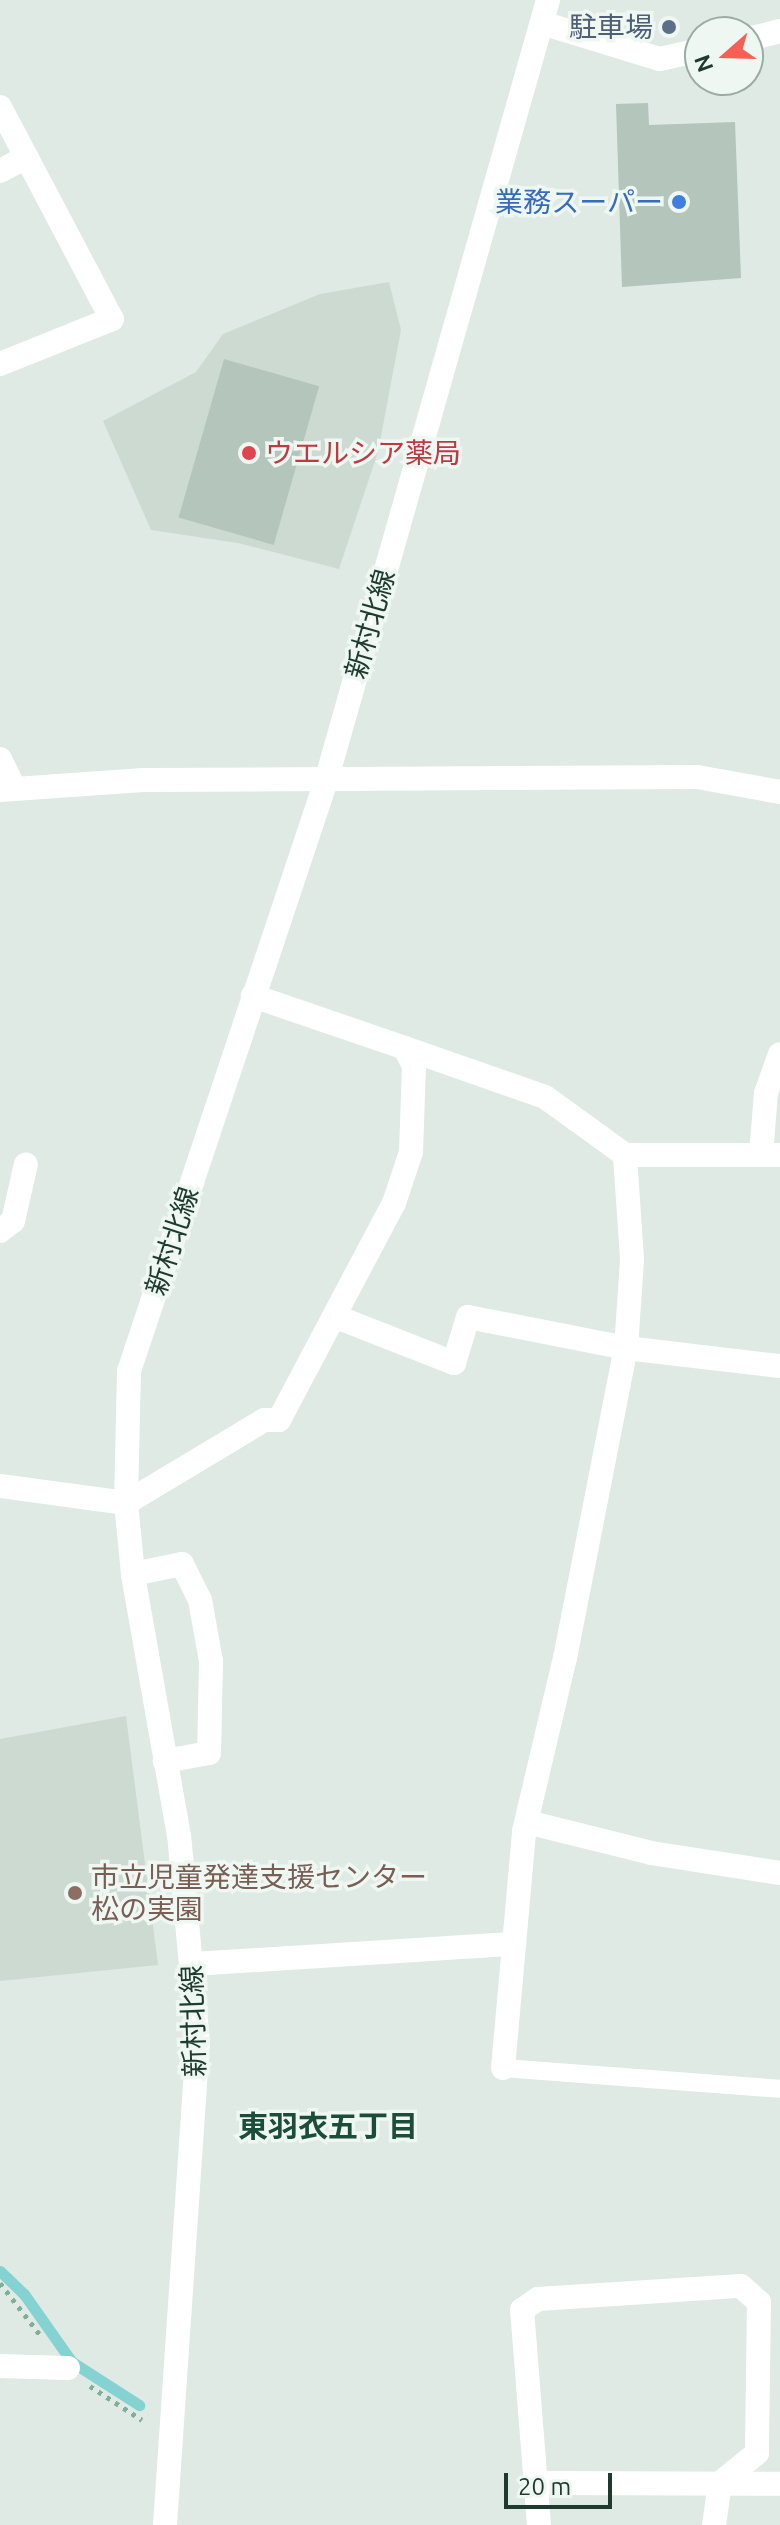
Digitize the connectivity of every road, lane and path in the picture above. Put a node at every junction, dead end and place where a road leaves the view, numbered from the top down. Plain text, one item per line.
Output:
1 (545, 12) edge
2 (684, 54) edge
3 (0, 107) edge
4 (26, 157) junction
5 (0, 171) edge
6 (0, 364) edge
7 (0, 759) edge
8 (326, 781) junction
9 (7, 789) edge
10 (780, 792) edge
11 (253, 996) junction
12 (405, 1048) junction
13 (780, 1054) edge
14 (625, 1155) junction
15 (770, 1155) edge
16 (26, 1164) dead end
17 (0, 1231) edge
18 (334, 1316) junction
19 (626, 1348) junction
20 (780, 1366) edge
21 (0, 1486) edge
22 (126, 1503) junction
23 (133, 1574) junction
24 (165, 1761) junction
25 (527, 1822) junction
26 (780, 1873) edge
27 (514, 1944) junction
28 (193, 1964) junction
29 (503, 2068) joint
30 (780, 2089) edge
31 (0, 2366) edge
32 (68, 2368) dead end
33 (536, 2483) junction
34 (720, 2483) junction
35 (780, 2484) edge
36 (165, 2525) edge
37 (539, 2525) edge
38 (714, 2525) edge

1 - 2 street
1 - 8 street, 新村北線
3 - 4 street
4 - 5 street
4 - 6 street
7 - 9 street
8 - 9 street
8 - 10 street
8 - 11 street, 新村北線
11 - 12 street
11 - 22 street, 新村北線
12 - 14 street
12 - 18 street
13 - 15 street
14 - 15 street
14 - 19 street
16 - 17 street
18 - 19 street
18 - 22 street
19 - 20 street
19 - 25 street
21 - 22 street
22 - 23 street, 新村北線
23 - 24 street, 新村北線
23 - 24 street
24 - 28 street, 新村北線
25 - 26 street
25 - 27 street
27 - 28 street
27 - 29 street
28 - 36 street, 新村北線
29 - 30 lane
31 - 32 street
33 - 34 street
33 - 34 street
33 - 37 street
34 - 35 street
34 - 38 street

